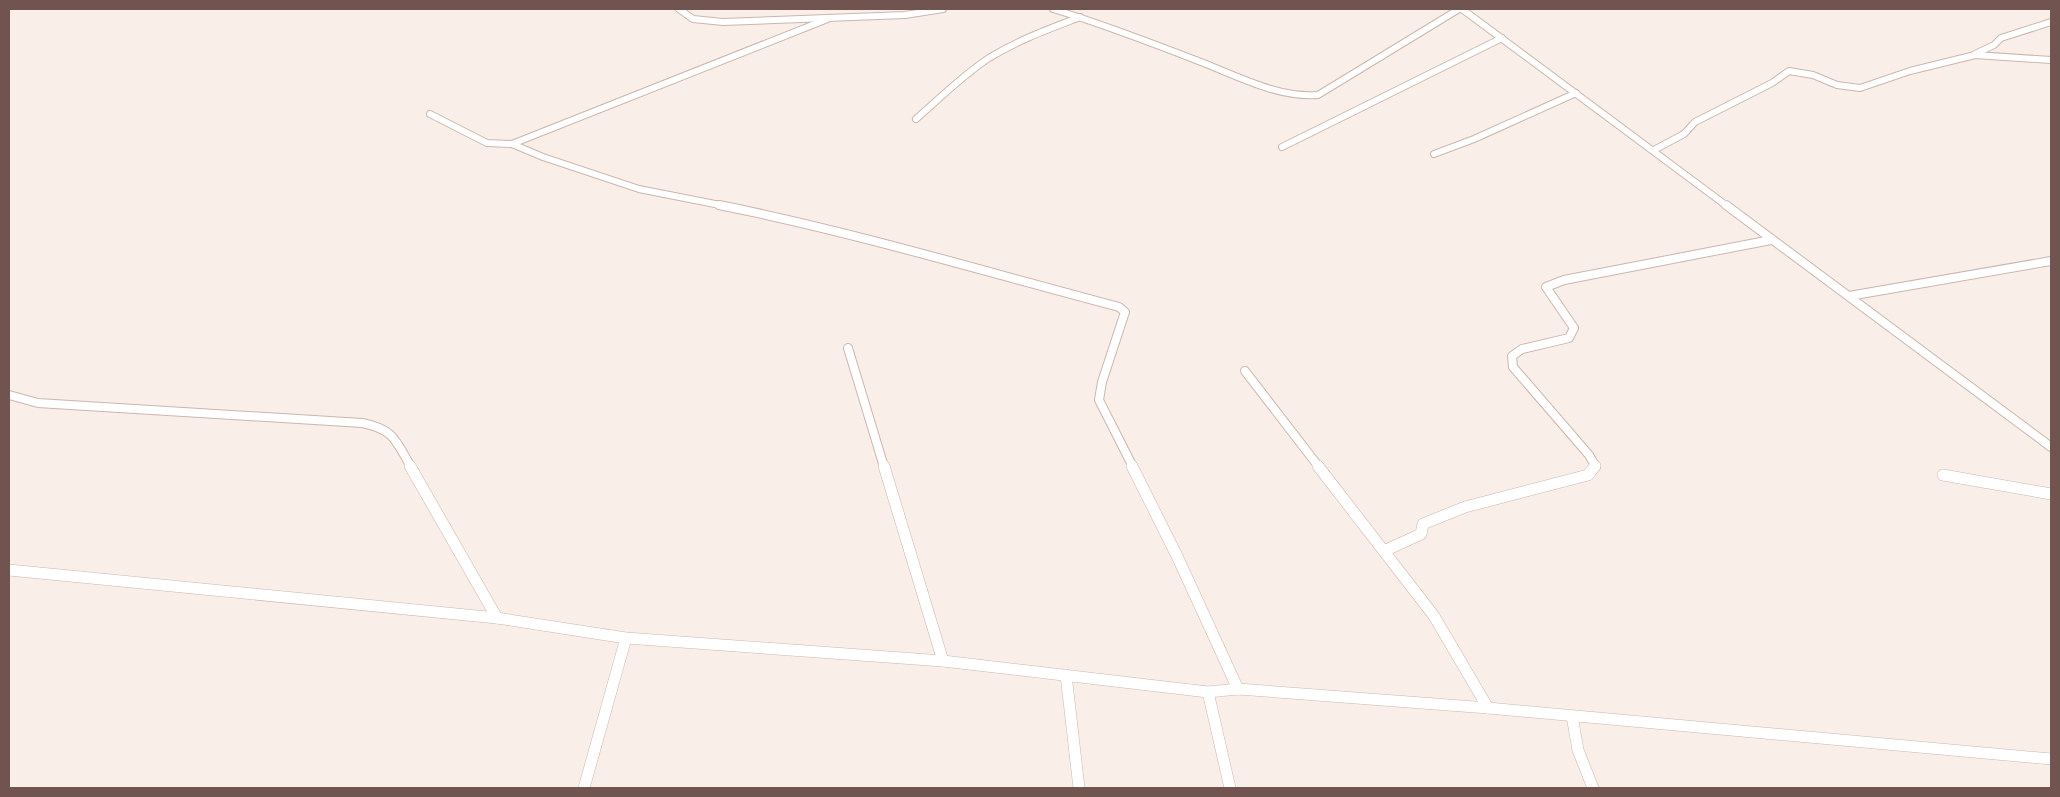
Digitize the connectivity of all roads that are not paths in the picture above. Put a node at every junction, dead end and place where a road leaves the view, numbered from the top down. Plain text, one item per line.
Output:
1 (679, 9) edge
2 (943, 9) edge
3 (1053, 9) edge
4 (1460, 9) edge
5 (1080, 17) junction
6 (830, 18) junction
7 (2051, 22) edge
8 (1502, 38) junction
9 (1975, 54) junction
10 (2051, 60) edge
11 (1576, 93) junction
12 (430, 114) dead end
13 (916, 119) dead end
14 (512, 144) junction
15 (1282, 147) dead end
16 (1654, 150) junction
17 (1434, 154) dead end
18 (1771, 240) junction
19 (2051, 260) edge
20 (1849, 296) junction
21 (848, 348) dead end
22 (1246, 371) dead end
23 (9, 395) edge
24 (2051, 447) edge
25 (1943, 475) dead end
26 (2051, 494) edge
27 (1384, 551) junction
28 (9, 570) edge
29 (497, 618) junction
30 (626, 638) junction
31 (943, 662) junction
32 (1066, 675) junction
33 (1238, 689) junction
34 (1208, 692) junction
35 (1488, 708) junction
36 (1572, 716) junction
37 (2051, 758) edge
38 (584, 788) edge
39 (1079, 788) edge
40 (1230, 788) edge
41 (1593, 788) edge

1 - 6 street
2 - 6 street
3 - 5 street
4 - 5 street
4 - 8 street
5 - 13 street
6 - 14 street
7 - 9 street
8 - 11 street
8 - 15 street
9 - 10 street
9 - 16 street
11 - 16 street
11 - 17 street
12 - 14 street
14 - 33 street
16 - 18 street
18 - 20 street
18 - 27 street
19 - 20 street
20 - 24 street
21 - 31 street
22 - 27 street
23 - 29 street
25 - 26 street
27 - 35 street
28 - 29 street
29 - 30 street
30 - 31 street
30 - 38 street
31 - 32 street
32 - 34 street
32 - 39 street
33 - 34 street
33 - 35 street
34 - 40 street
35 - 36 street
36 - 37 street
36 - 41 street

